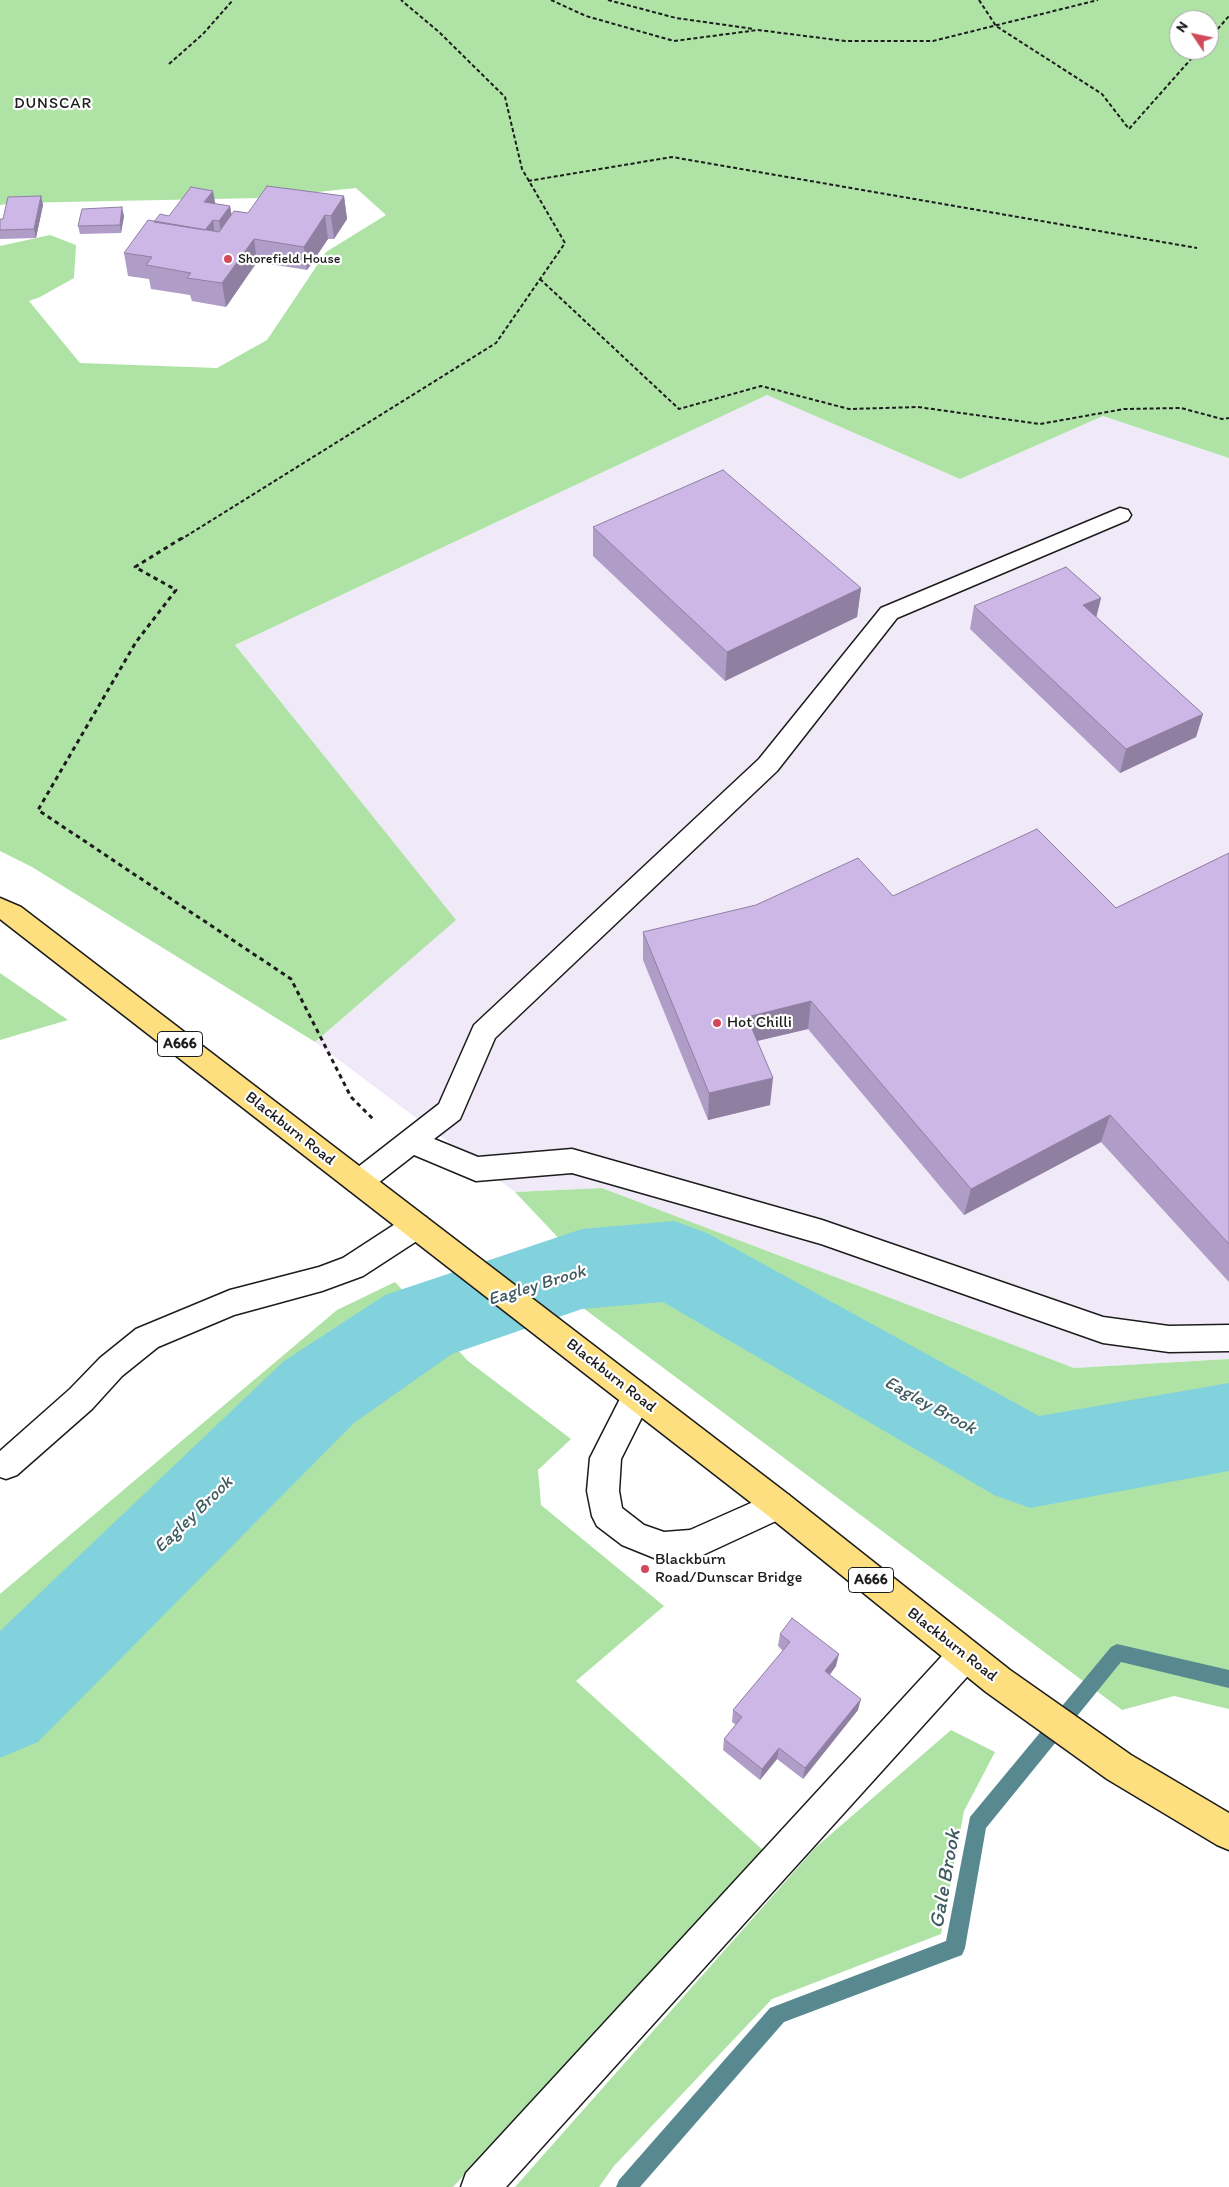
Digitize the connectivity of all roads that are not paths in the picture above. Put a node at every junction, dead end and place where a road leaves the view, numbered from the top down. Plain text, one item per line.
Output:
1 (1120, 515) dead end
2 (0, 908) edge
3 (407, 1145) junction
4 (359, 1182) junction
5 (416, 1226) junction
6 (1229, 1338) edge
7 (637, 1396) junction
8 (6, 1465) dead end
9 (778, 1505) junction
10 (964, 1656) junction
11 (1229, 1833) edge
12 (480, 2187) edge

1 - 3 street
2 - 4 highway, Blackburn Road / A666
3 - 4 street
3 - 6 street
4 - 5 highway, Blackburn Road / A666
5 - 7 highway, Blackburn Road / A666
5 - 8 street
7 - 9 highway, Blackburn Road / A666
7 - 9 street
9 - 10 highway, Blackburn Road / A666
10 - 11 highway, Blackburn Road / A666
10 - 12 street

